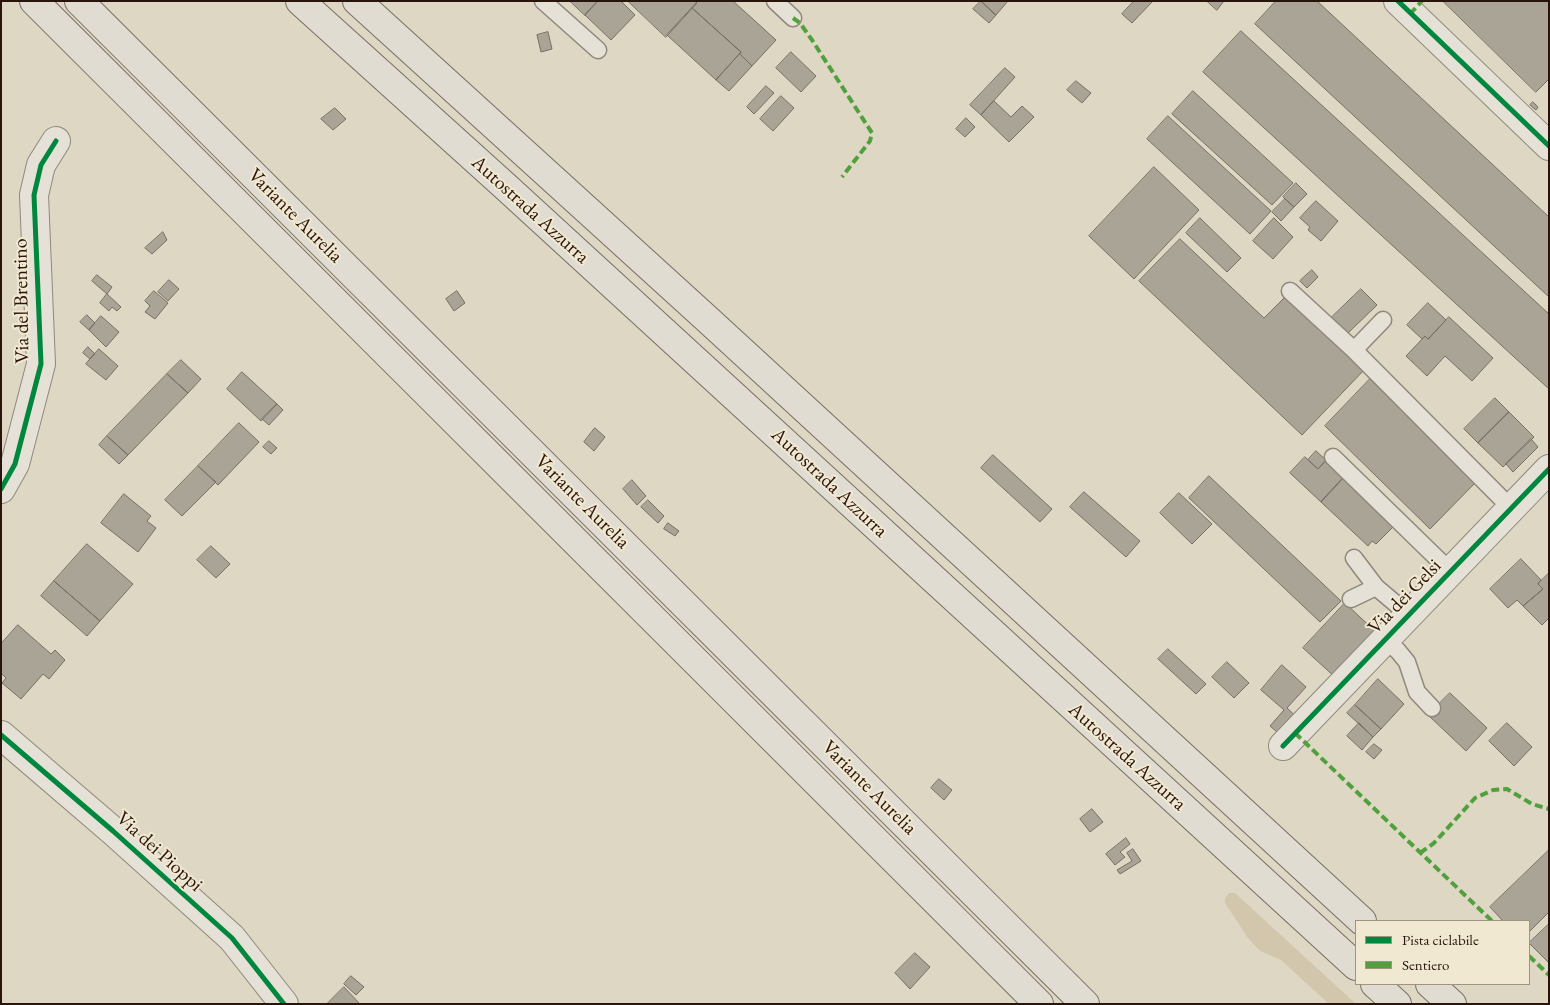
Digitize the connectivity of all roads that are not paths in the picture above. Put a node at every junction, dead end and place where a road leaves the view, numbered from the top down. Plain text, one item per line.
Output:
1 (34, 1) edge
2 (79, 1) edge
3 (300, 1) edge
4 (357, 1) edge
5 (543, 1) edge
6 (774, 1) edge
7 (1398, 1) edge
8 (793, 18) dead end
9 (598, 50) dead end
10 (56, 141) dead end
11 (1549, 146) edge
12 (1290, 291) dead end
13 (1383, 320) dead end
14 (1354, 350) junction
15 (1333, 457) dead end
16 (1549, 469) edge
17 (1, 489) edge
18 (1512, 508) junction
19 (1354, 558) dead end
20 (1450, 572) junction
21 (1376, 587) junction
22 (1351, 599) dead end
23 (1409, 615) junction
24 (1386, 639) junction
25 (1432, 708) dead end
26 (1, 735) edge
27 (1283, 746) dead end
28 (1361, 920) edge
29 (1355, 965) edge
30 (1376, 985) edge
31 (1431, 985) edge
32 (284, 1004) edge
33 (1039, 1004) edge
34 (1085, 1004) edge
35 (1397, 1004) edge
36 (1452, 1004) edge

1 - 33 highway, Variante Aurelia
2 - 34 highway, Variante Aurelia
3 - 29 highway, Autostrada Azzurra
4 - 28 highway, Autostrada Azzurra
5 - 9 lane
6 - 8 lane
7 - 11 street
10 - 17 street, Via del Brentino
12 - 14 lane
13 - 14 lane
14 - 18 lane
15 - 20 lane
16 - 18 street, Via dei Gelsi
18 - 20 street, Via dei Gelsi
19 - 21 lane
20 - 23 street, Via dei Gelsi
21 - 22 lane
21 - 23 lane
23 - 24 street, Via dei Gelsi
24 - 25 lane
24 - 27 street, Via dei Gelsi
26 - 32 street, Via dei Pioppi
30 - 35 highway
31 - 36 highway

